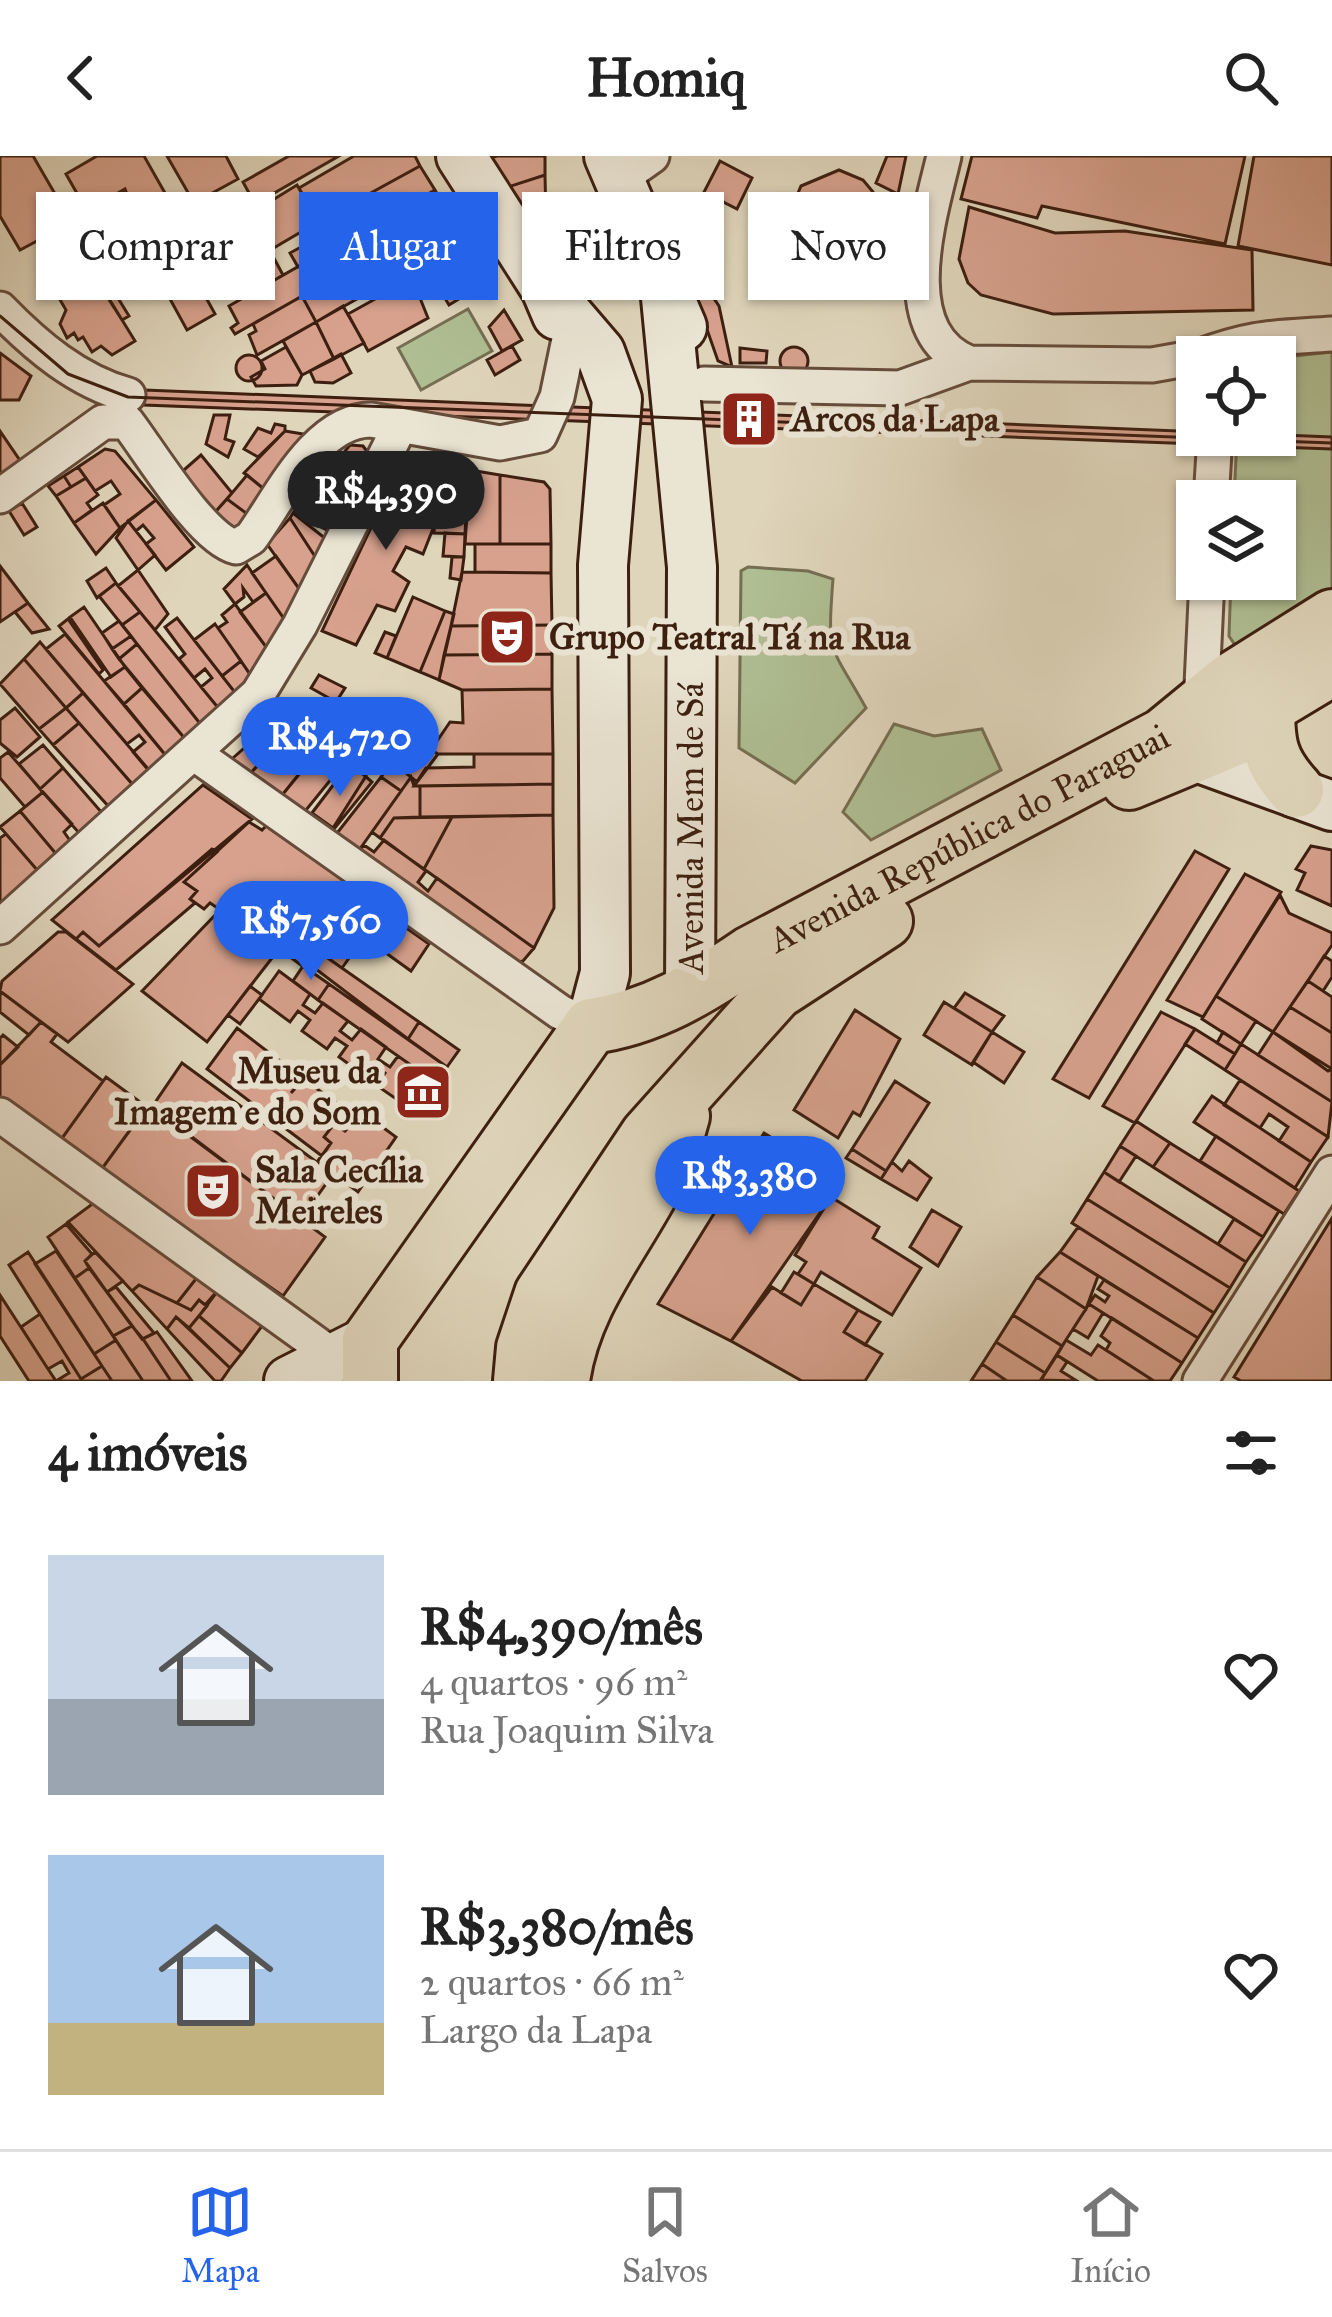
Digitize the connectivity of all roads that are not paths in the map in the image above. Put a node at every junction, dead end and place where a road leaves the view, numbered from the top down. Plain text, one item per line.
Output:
1 (461, 156) edge
2 (944, 156) edge
3 (666, 300) edge
4 (667, 300) edge
5 (0, 309) edge
6 (1332, 334) edge
7 (575, 335) junction
8 (1266, 336) edge
9 (1176, 361) edge
10 (969, 363) junction
11 (704, 384) junction
12 (128, 395) dead end
13 (400, 426) junction
14 (0, 496) edge
15 (692, 567) junction
16 (1203, 600) edge
17 (1332, 617) edge
18 (1332, 668) edge
19 (1267, 707) junction
20 (1173, 742) junction
21 (195, 754) junction
22 (1314, 798) edge
23 (0, 927) edge
24 (690, 994) junction
25 (591, 1026) junction
26 (689, 1089) junction
27 (0, 1115) edge
28 (1332, 1173) edge
29 (357, 1359) edge
30 (289, 1381) edge
31 (521, 1381) edge
32 (562, 1381) edge
33 (1200, 1381) edge

1 - 7 main road
2 - 10 street
3 - 15 main road, Avenida Mem de Sá
4 - 11 main road, Avenida Mem de Sá
5 - 12 street
6 - 8 street
7 - 13 street
7 - 25 main road
9 - 10 street
10 - 11 street
11 - 15 main road, Avenida Mem de Sá
13 - 14 street
13 - 21 street
15 - 24 main road, Avenida Mem de Sá
16 - 20 street
17 - 20 main road, Avenida República do Paraguai
18 - 19 main road, Avenida República do Paraguai
19 - 20 main road, Avenida República do Paraguai
19 - 22 main road
20 - 22 main road
20 - 24 main road, Avenida República do Paraguai
20 - 26 main road, Avenida República do Paraguai
21 - 23 street
21 - 25 street
24 - 25 main road, Avenida República do Paraguai
24 - 26 main road, Avenida Mem de Sá
25 - 29 main road
26 - 31 main road, Avenida República do Paraguai
26 - 32 main road
27 - 29 street
28 - 33 street
29 - 30 main road

